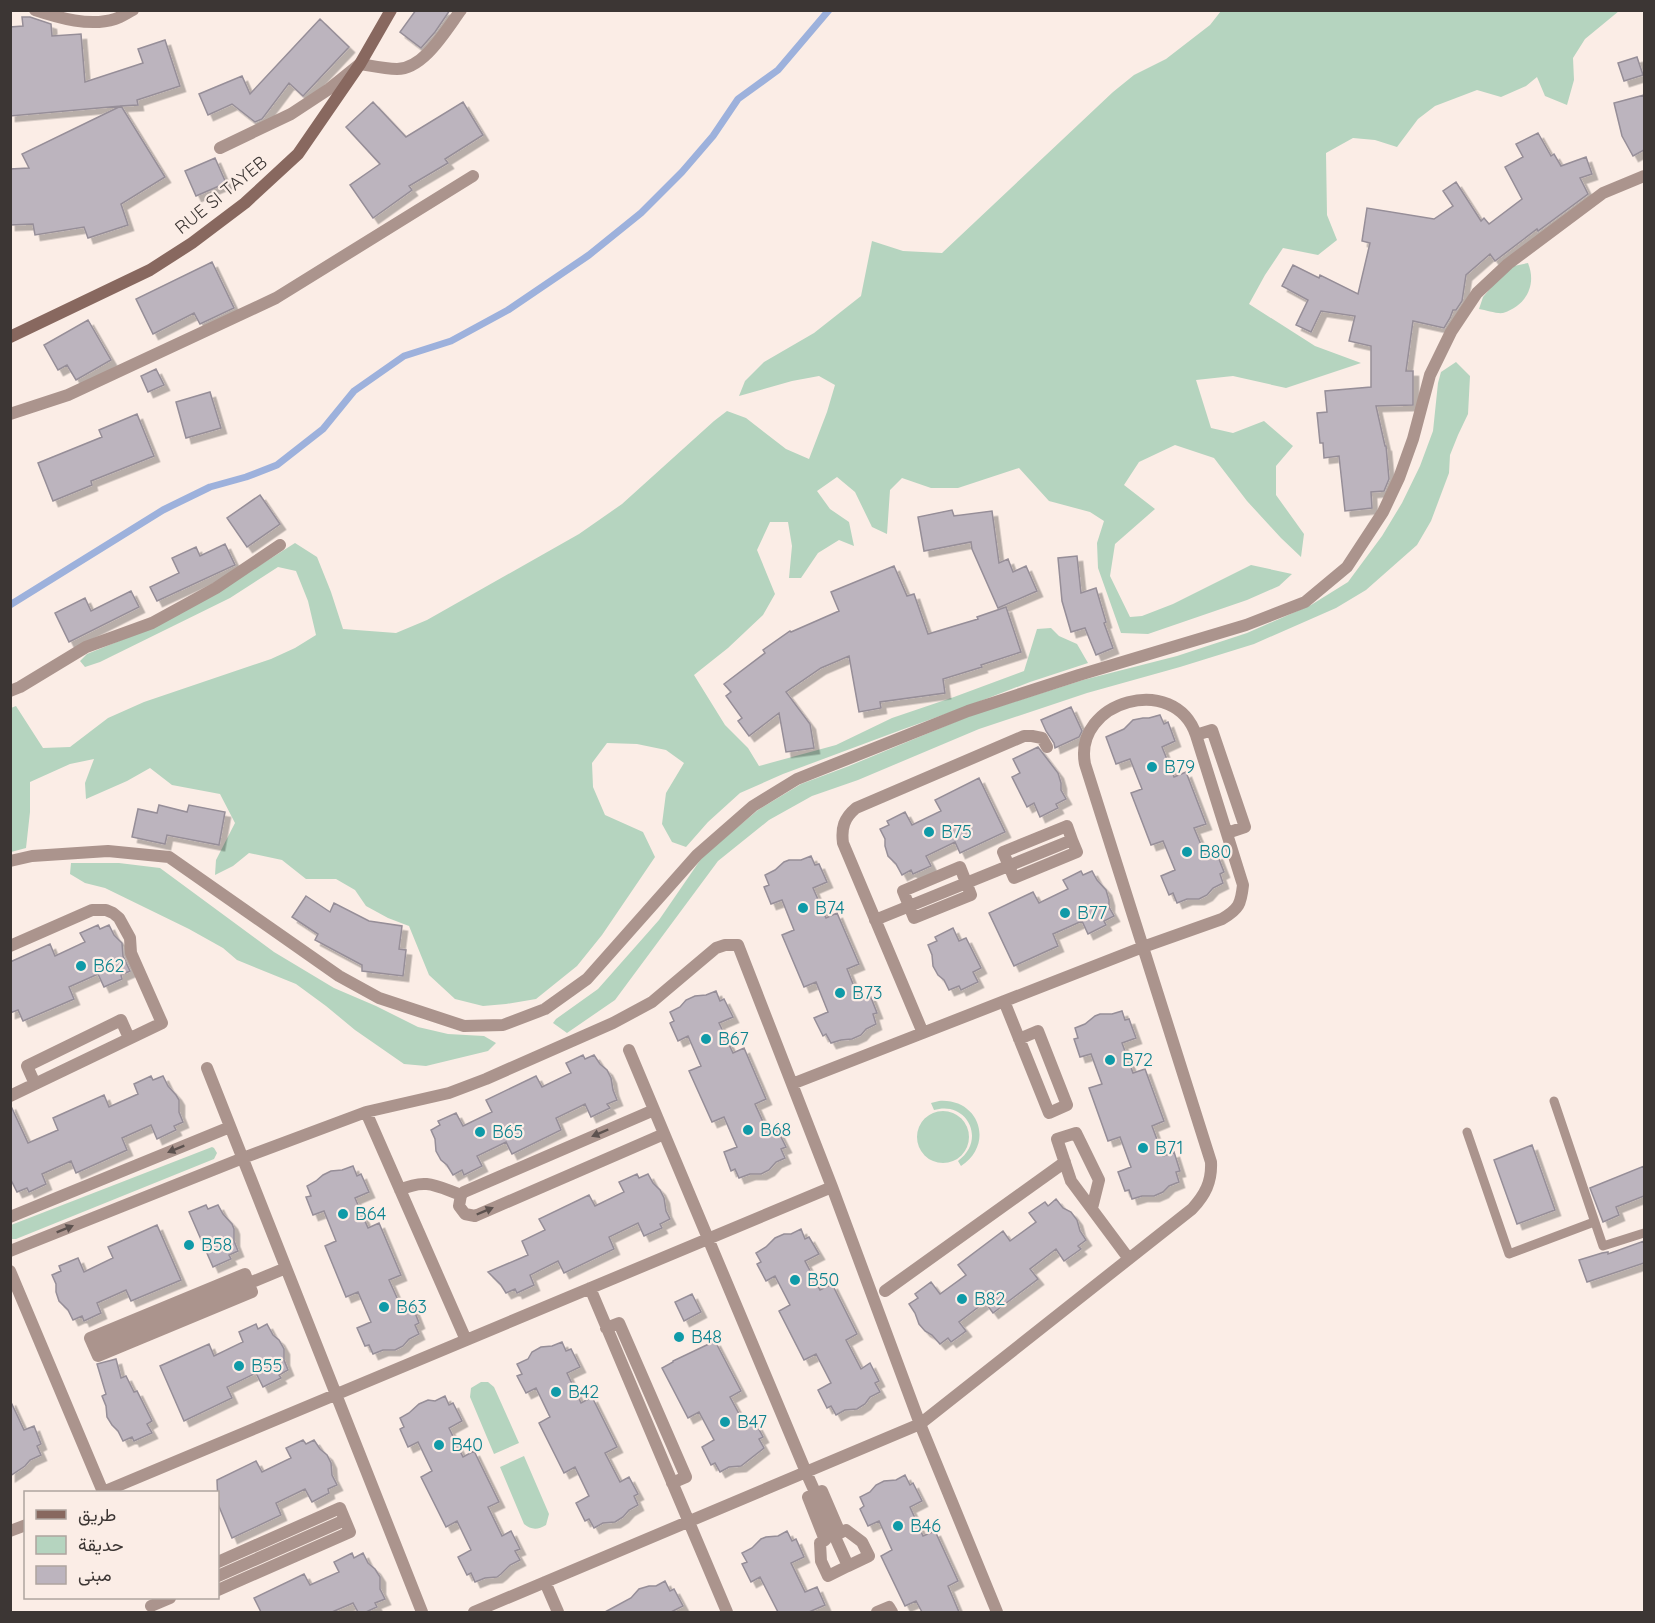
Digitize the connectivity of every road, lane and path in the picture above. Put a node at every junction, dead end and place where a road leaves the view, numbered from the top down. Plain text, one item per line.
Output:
1 (34, 10) edge
2 (133, 10) edge
3 (391, 10) edge
4 (460, 10) edge
5 (360, 64) junction
6 (219, 148) dead end
7 (473, 176) dead end
8 (1644, 176) edge
9 (10, 337) edge
10 (10, 414) edge
11 (280, 545) dead end
12 (10, 691) edge
13 (1196, 735) junction
14 (1047, 747) dead end
15 (1227, 833) junction
16 (10, 861) edge
17 (1008, 866) junction
18 (966, 882) junction
19 (909, 906) junction
20 (875, 920) junction
21 (10, 946) edge
22 (1143, 947) junction
23 (1004, 1001) junction
24 (923, 1033) junction
25 (129, 1038) junction
26 (1019, 1039) junction
27 (629, 1050) dead end
28 (207, 1068) dead end
29 (35, 1084) junction
30 (792, 1084) junction
31 (10, 1096) edge
32 (1554, 1101) dead end
33 (654, 1110) junction
34 (366, 1112) junction
35 (230, 1127) junction
36 (1467, 1132) dead end
37 (664, 1134) junction
38 (243, 1158) junction
39 (1065, 1162) junction
40 (832, 1187) junction
41 (400, 1190) junction
42 (461, 1195) junction
43 (1092, 1208) junction
44 (10, 1217) edge
45 (1594, 1222) junction
46 (1644, 1233) edge
47 (708, 1239) junction
48 (10, 1251) edge
49 (1129, 1259) junction
50 (286, 1268) junction
51 (10, 1271) edge
52 (249, 1283) junction
53 (590, 1288) junction
54 (885, 1291) dead end
55 (466, 1340) junction
56 (336, 1395) junction
57 (920, 1425) junction
58 (806, 1472) junction
59 (103, 1491) edge
60 (105, 1491) edge
61 (816, 1494) junction
62 (345, 1520) junction
63 (688, 1522) junction
64 (24, 1526) edge
65 (10, 1532) edge
66 (219, 1562) edge
67 (848, 1566) junction
68 (219, 1576) edge
69 (545, 1582) junction
70 (219, 1590) edge
71 (167, 1599) edge
72 (150, 1605) edge
73 (422, 1612) edge
74 (474, 1612) edge
75 (558, 1612) edge
76 (727, 1612) edge
77 (877, 1612) edge
78 (892, 1612) edge
79 (997, 1612) edge

1 - 2 street
3 - 5 main road, RUE SI TAYEB
4 - 5 street
5 - 6 street
5 - 9 main road, RUE SI TAYEB
7 - 10 street
8 - 16 street
11 - 12 street
13 - 15 street
13 - 15 street
13 - 22 street
14 - 20 street
15 - 22 street
17 - 17 street
17 - 18 street
18 - 19 street
18 - 19 street
19 - 20 street
20 - 24 street
21 - 25 street
22 - 23 street
22 - 49 street
23 - 24 street
23 - 26 street
24 - 30 street
25 - 29 street
25 - 29 street
26 - 26 street
27 - 33 street
28 - 35 street
29 - 31 street
30 - 34 street
30 - 40 street
32 - 45 lane
33 - 37 street
33 -> 42 street
34 - 38 street
34 - 41 street
35 - 38 street
35 -> 44 street
36 - 45 lane
42 -> 37 street
37 - 47 street
48 -> 38 street
38 - 50 street
39 - 43 street
39 - 43 street
39 - 54 street
40 - 47 street
40 - 57 street
41 - 42 street
41 - 55 street
43 - 49 street
45 - 46 lane
47 - 53 street
47 - 58 street
49 - 57 street
50 - 52 street
50 - 56 street
51 - 59 street
52 - 52 street
53 - 55 street
53 - 63 street
55 - 56 street
56 - 60 street
56 - 73 street
57 - 58 street
57 - 79 street
58 - 61 street
58 - 63 street
61 - 67 street
61 - 67 street
61 - 67 street
62 - 66 street
62 - 68 street
62 - 70 street
63 - 69 street
63 - 76 street
64 - 65 street
69 - 74 street
69 - 75 street
71 - 72 street
77 - 78 street

